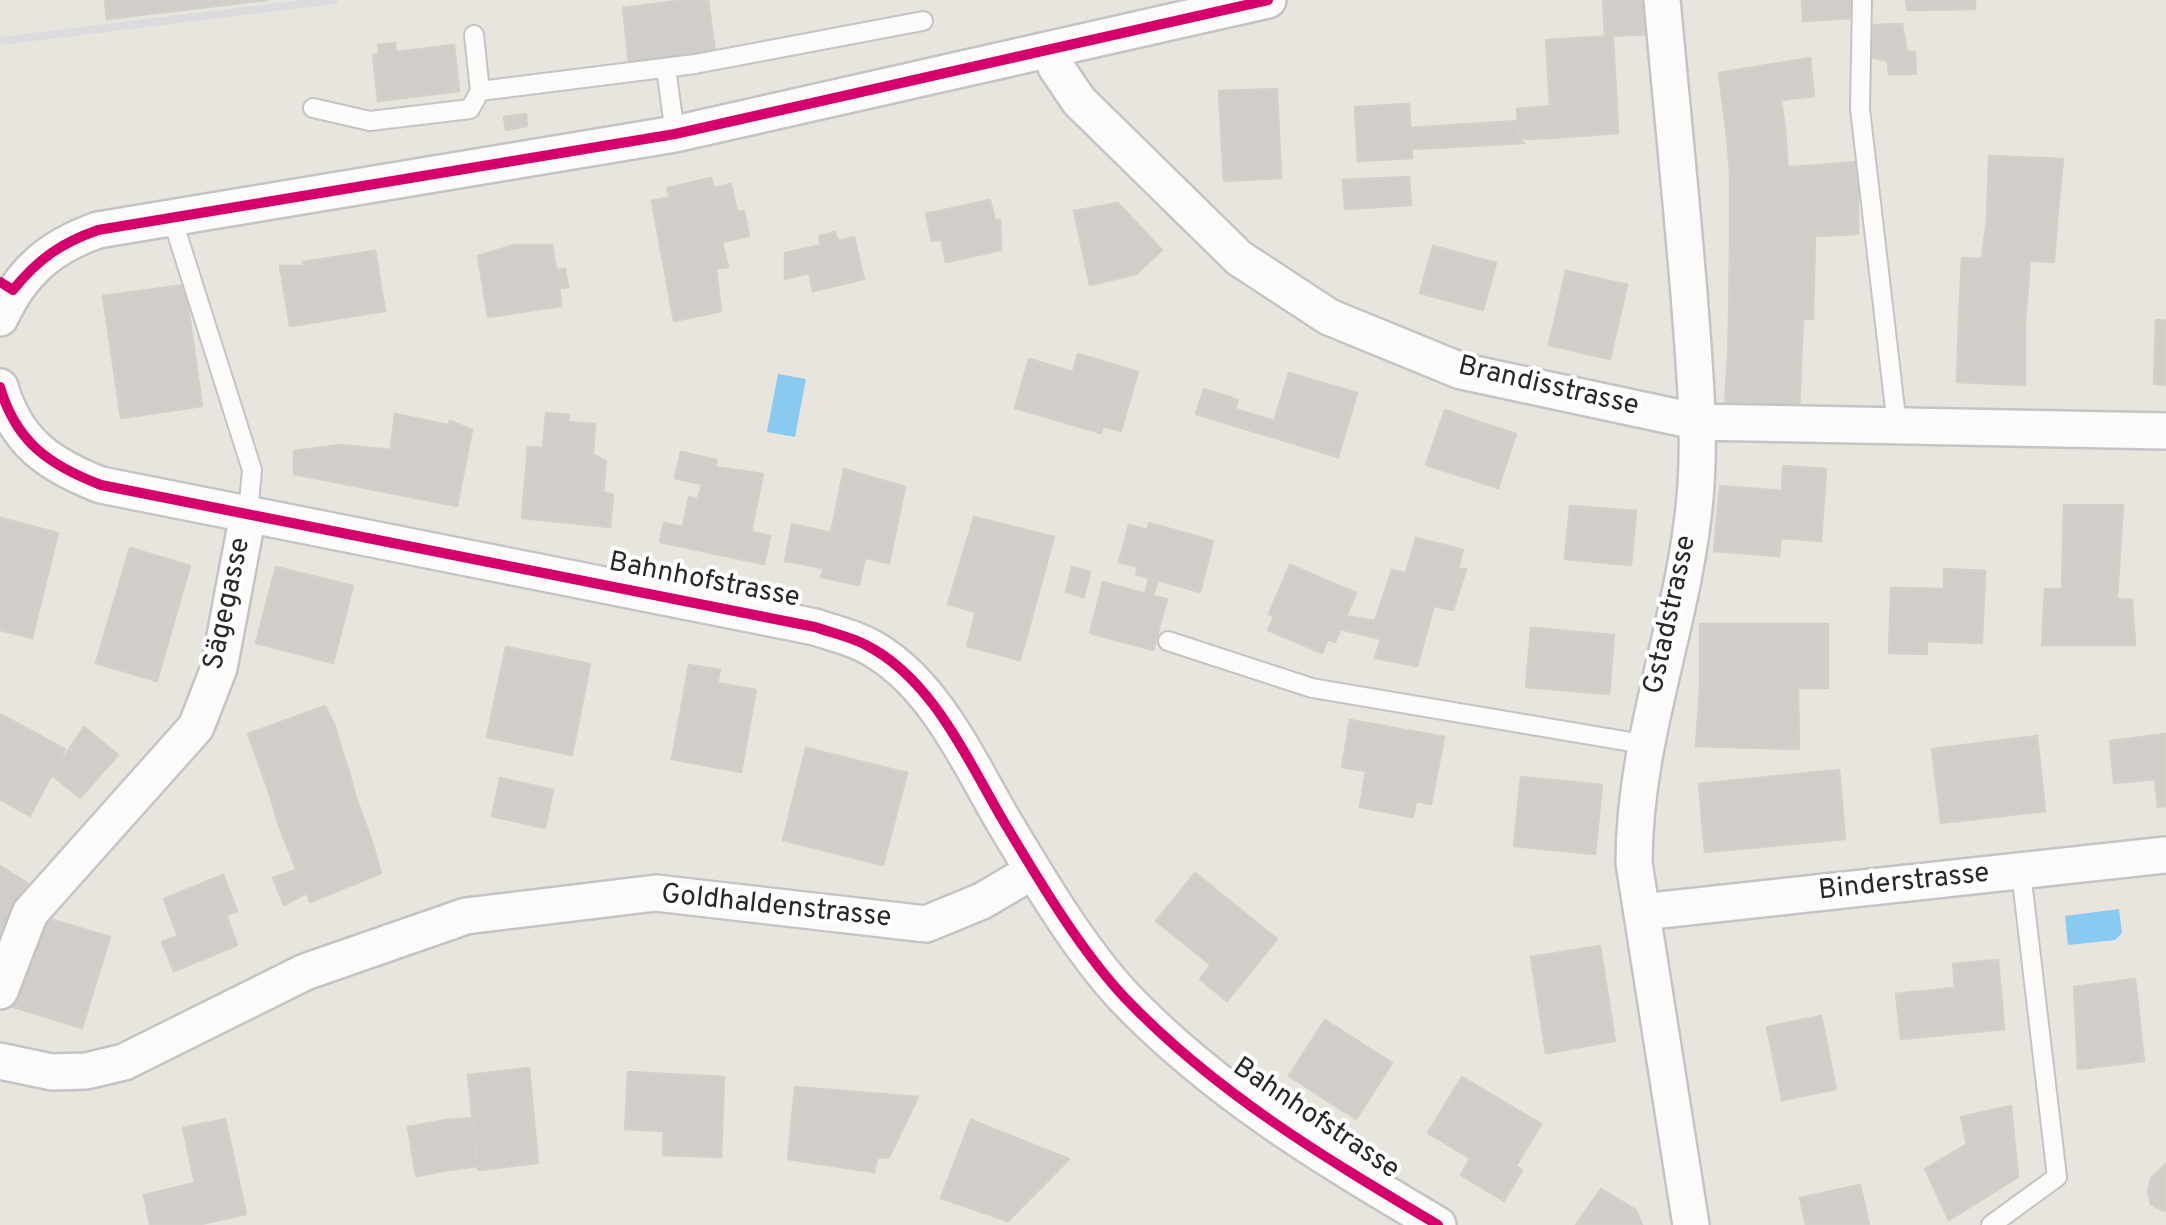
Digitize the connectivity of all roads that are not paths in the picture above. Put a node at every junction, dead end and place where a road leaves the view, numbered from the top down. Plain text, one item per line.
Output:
1 (1268, 0) edge
2 (1662, 0) edge
3 (1862, 0) edge
4 (923, 21) dead end
5 (474, 35) dead end
6 (1051, 50) junction
7 (666, 68) junction
8 (480, 92) junction
9 (312, 108) dead end
10 (675, 134) junction
11 (172, 218) junction
12 (4, 297) edge
13 (0, 387) edge
14 (1699, 422) junction
15 (1898, 426) junction
16 (2166, 431) edge
17 (248, 514) junction
18 (1168, 641) dead end
19 (1643, 744) junction
20 (2166, 854) edge
21 (1033, 872) junction
22 (2022, 872) junction
23 (1642, 912) junction
24 (0, 990) edge
25 (0, 1061) edge
26 (1438, 1225) edge
27 (1691, 1225) edge
28 (1991, 1225) edge

1 - 6 street
2 - 14 street, Gstadstrasse
3 - 15 lane
4 - 7 lane
5 - 8 lane
6 - 10 street
6 - 14 street, Brandisstrasse
7 - 8 lane
7 - 10 lane
8 - 9 lane
10 - 11 street
11 - 12 street
11 - 17 lane, Sägegasse
13 - 17 street, Bahnhofstrasse
14 - 15 street, Brandisstrasse
14 - 19 street, Gstadstrasse
15 - 16 street, Brandisstrasse
17 - 21 street, Bahnhofstrasse
17 - 24 street, Sägegasse
18 - 19 lane
19 - 23 street, Gstadstrasse
20 - 22 street, Binderstrasse
21 - 25 street, Goldhaldenstrasse
21 - 26 street, Bahnhofstrasse
22 - 23 street, Binderstrasse
22 - 28 lane
23 - 27 street, Gstadstrasse

